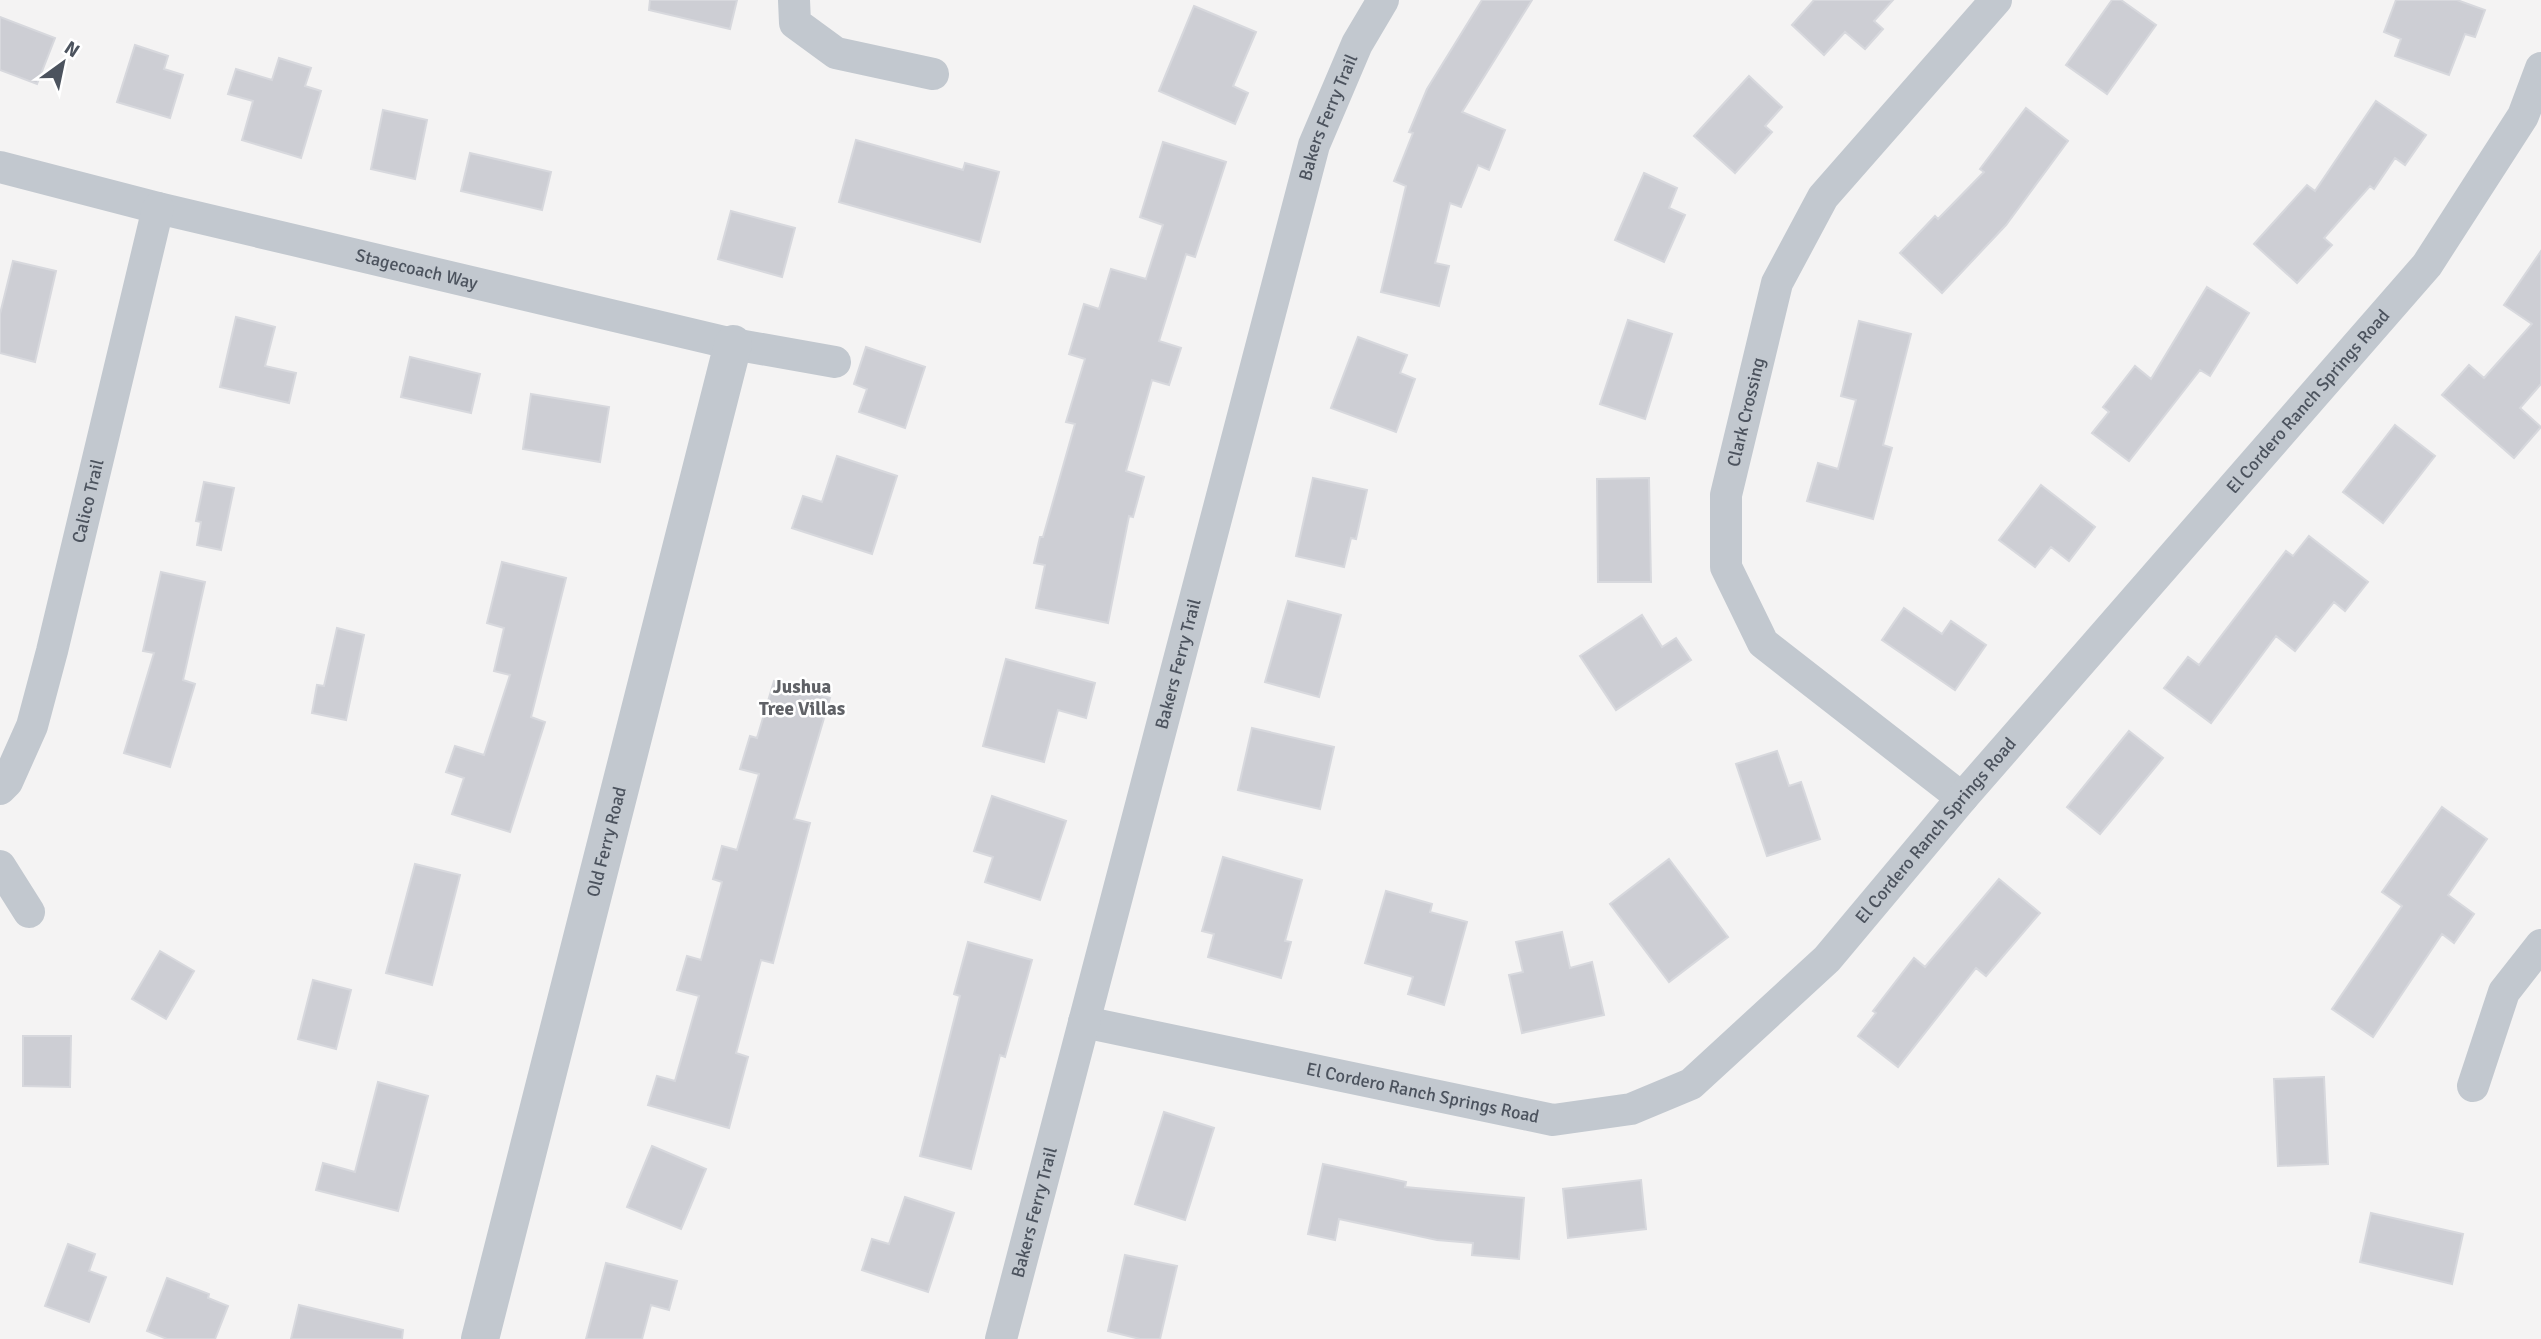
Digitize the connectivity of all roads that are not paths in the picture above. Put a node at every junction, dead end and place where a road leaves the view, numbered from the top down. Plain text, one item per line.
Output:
1 (794, 0) edge
2 (1383, 0) edge
3 (1996, 0) edge
4 (2541, 68) edge
5 (933, 74) dead end
6 (0, 167) edge
7 (158, 208) junction
8 (733, 344) junction
9 (835, 362) dead end
10 (0, 789) edge
11 (1962, 798) junction
12 (0, 866) edge
13 (29, 912) dead end
14 (2541, 945) edge
15 (1084, 1022) junction
16 (2473, 1086) dead end
17 (480, 1339) edge
18 (1001, 1339) edge

1 - 5 street
2 - 15 street, Bakers Ferry Trail
3 - 11 street, Clark Crossing
4 - 11 street, El Cordero Ranch Springs Road
6 - 7 street, Stagecoach Way
7 - 8 street, Stagecoach Way
7 - 10 street, Calico Trail
8 - 9 street, Stagecoach Way
8 - 17 street, Old Ferry Road
11 - 15 street, El Cordero Ranch Springs Road
12 - 13 street
14 - 16 street
15 - 18 street, Bakers Ferry Trail

